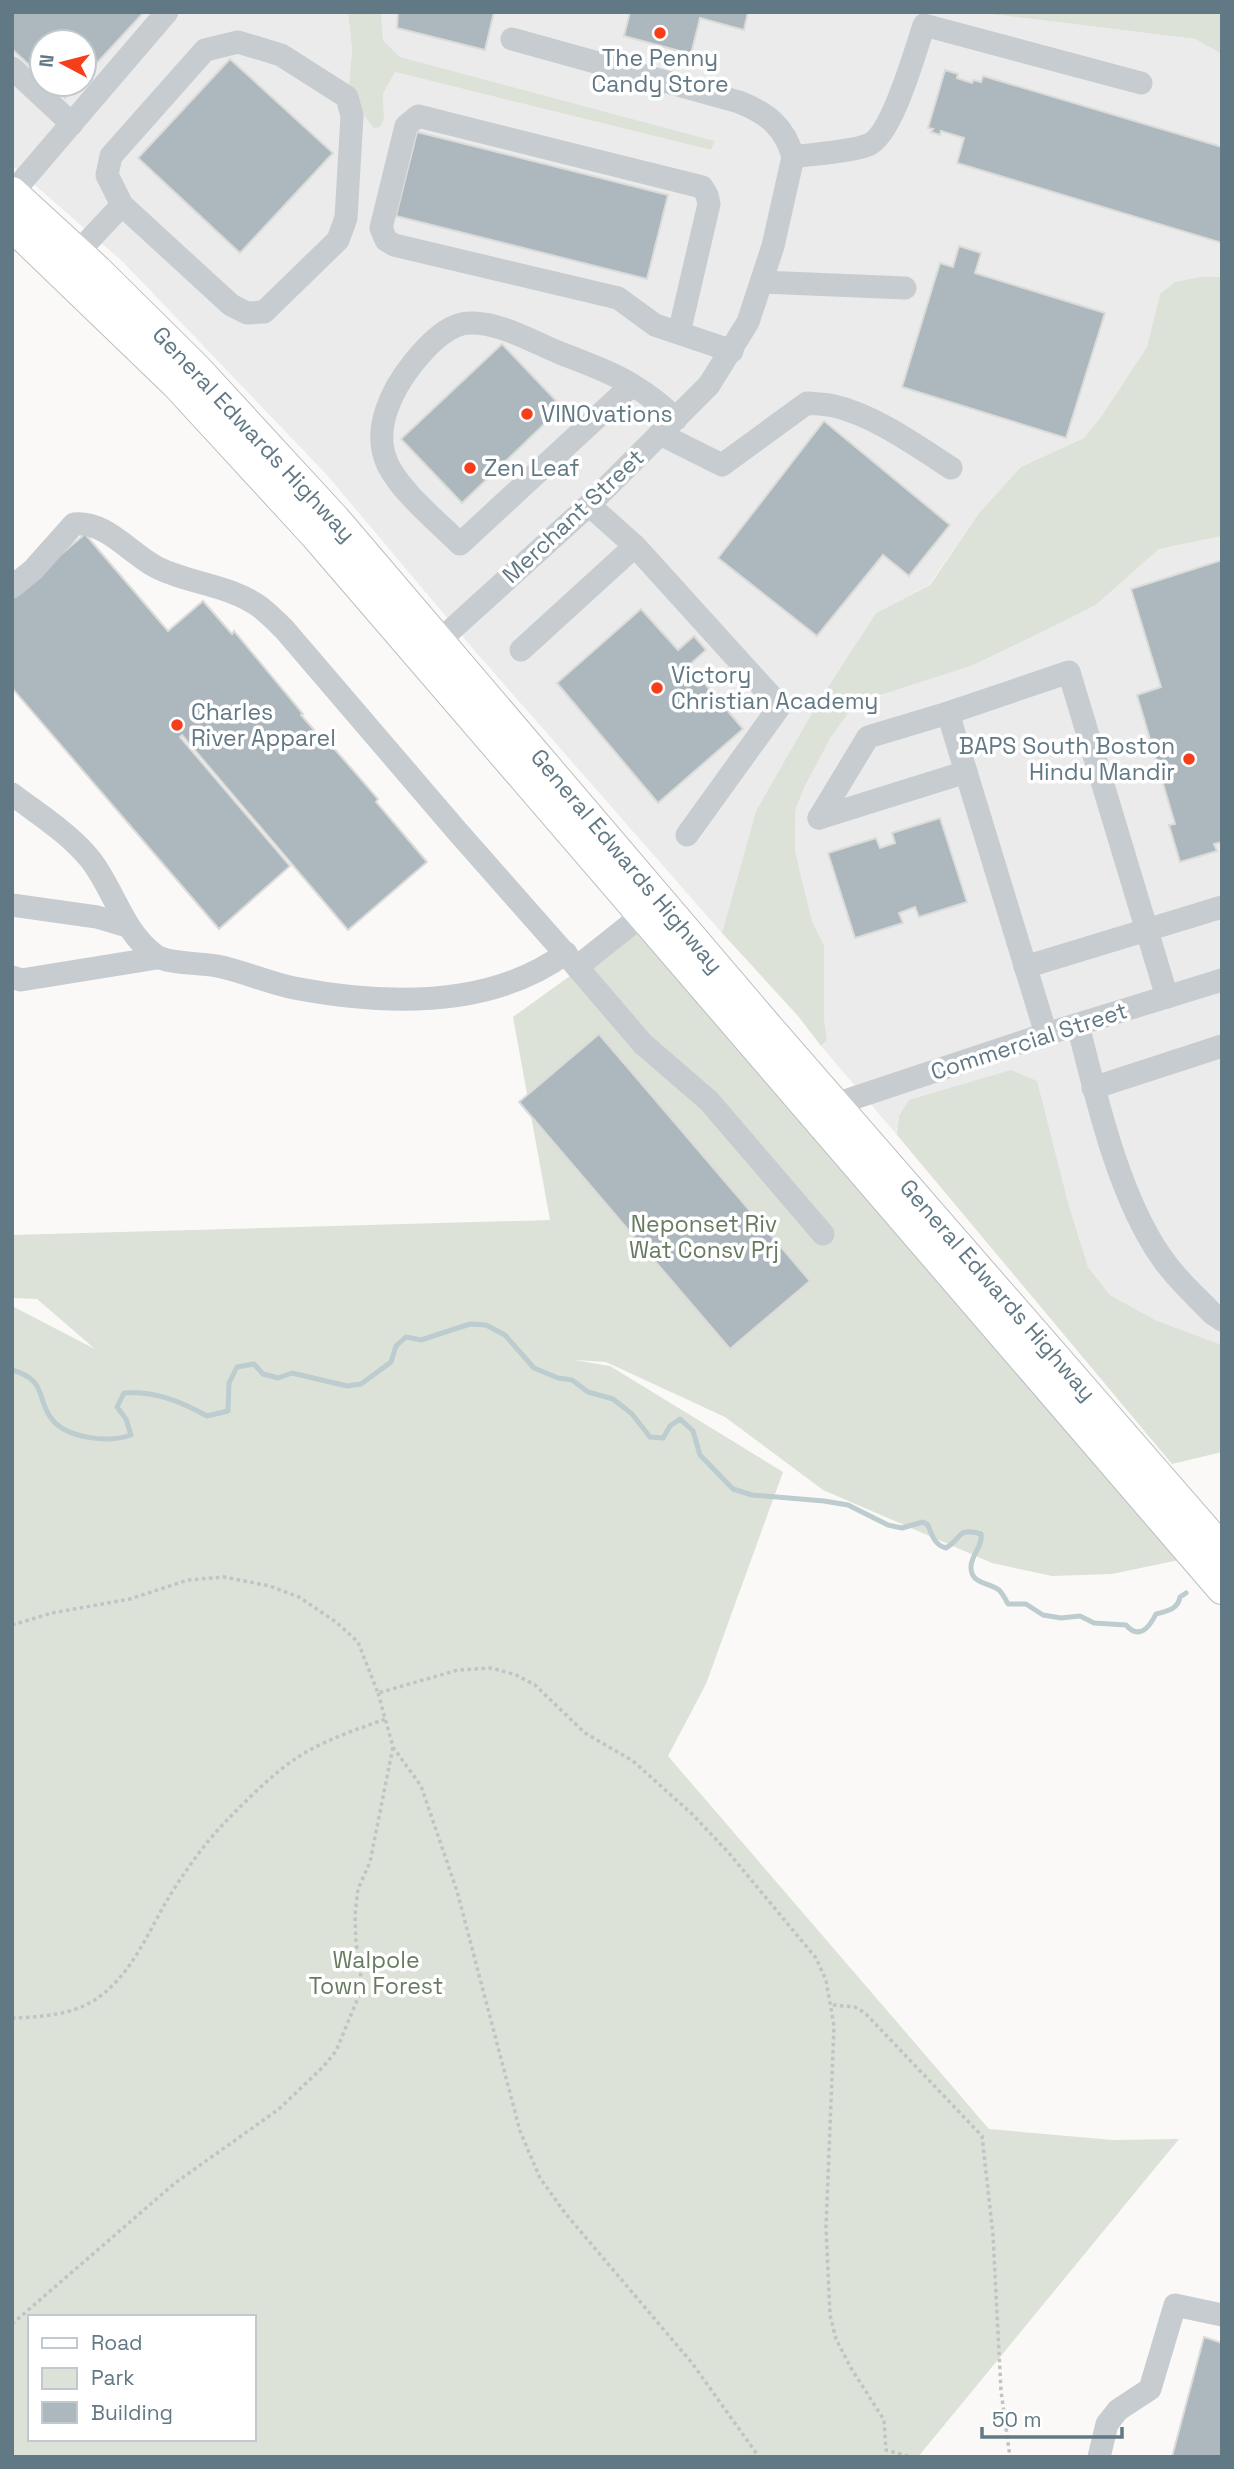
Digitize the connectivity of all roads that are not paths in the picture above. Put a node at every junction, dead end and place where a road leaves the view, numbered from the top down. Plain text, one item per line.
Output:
1 (167, 12) edge
2 (512, 39) dead end
3 (12, 68) edge
4 (1141, 83) dead end
5 (72, 124) junction
6 (793, 157) junction
7 (13, 192) edge
8 (122, 205) junction
9 (12, 226) edge
10 (78, 252) junction
11 (762, 282) junction
12 (905, 288) dead end
13 (679, 333) junction
14 (732, 351) junction
15 (632, 384) junction
16 (668, 426) junction
17 (951, 468) dead end
18 (589, 505) junction
19 (635, 546) junction
20 (12, 587) edge
21 (439, 641) junction
22 (521, 650) dead end
23 (948, 713) junction
24 (965, 772) junction
25 (12, 794) edge
26 (687, 835) dead end
27 (12, 905) edge
28 (1222, 907) edge
29 (640, 916) junction
30 (127, 926) junction
31 (1147, 930) junction
32 (157, 958) junction
33 (572, 960) junction
34 (1025, 967) junction
35 (12, 977) edge
36 (1222, 979) edge
37 (1167, 997) junction
38 (1078, 1025) junction
39 (1046, 1034) junction
40 (1222, 1046) edge
41 (1093, 1088) junction
42 (836, 1104) junction
43 (823, 1234) dead end
44 (1222, 1320) edge
45 (1222, 1549) edge
46 (1220, 1587) edge
47 (1222, 2315) edge
48 (1099, 2457) edge

1 - 5 street
2 - 6 street
3 - 5 street
4 - 6 street
5 - 7 street
6 - 11 street, Merchant Street
7 - 10 main road, General Edwards Highway
8 - 8 street
8 - 10 street
9 - 29 main road, General Edwards Highway
10 - 21 main road, General Edwards Highway
11 - 12 street
11 - 14 street, Merchant Street
13 - 13 street
13 - 14 street
14 - 16 street, Merchant Street
15 - 15 street
15 - 16 street
16 - 17 street
16 - 18 street, Merchant Street
18 - 19 street
18 - 21 street, Merchant Street
19 - 22 street
19 - 26 street
20 - 33 street
21 - 42 main road, General Edwards Highway
23 - 24 street
23 - 24 street
23 - 31 street
24 - 34 street
25 - 30 street
27 - 30 street
28 - 31 street
29 - 33 street
29 - 46 main road, General Edwards Highway
30 - 32 street
31 - 34 street
31 - 37 street
32 - 33 street
32 - 35 street
33 - 43 street
34 - 39 street
36 - 37 street, Commercial Street
37 - 38 street, Commercial Street
38 - 39 street, Commercial Street
38 - 41 street
39 - 42 street, Commercial Street
40 - 41 street
41 - 44 street
42 - 45 main road, General Edwards Highway
47 - 48 street

